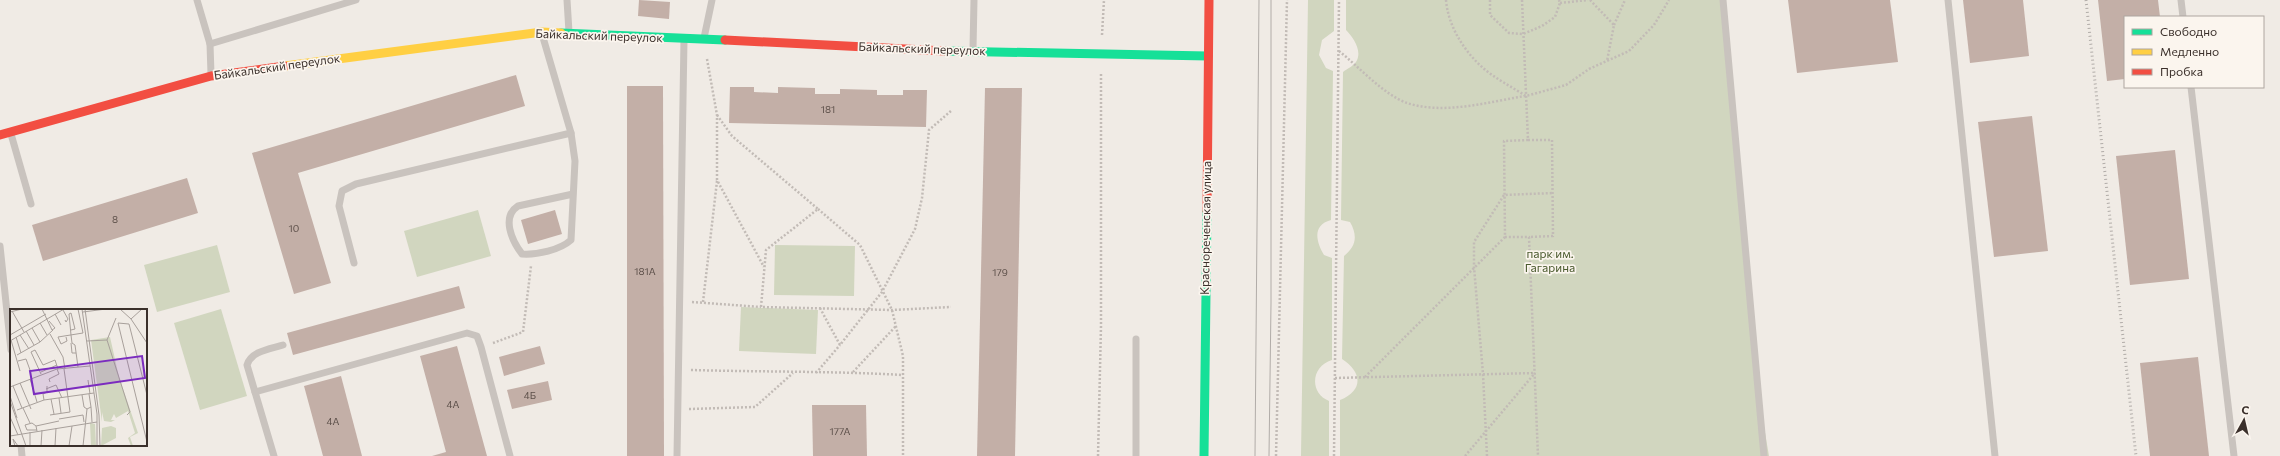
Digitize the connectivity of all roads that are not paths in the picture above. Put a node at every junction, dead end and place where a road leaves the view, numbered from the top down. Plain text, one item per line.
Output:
1 (197, 0) edge
2 (356, 0) edge
3 (568, 0) edge
4 (712, 0) edge
5 (974, 0) edge
6 (1209, 0) edge
7 (1723, 0) edge
8 (1948, 0) edge
9 (2181, 0) edge
10 (2183, 16) edge
11 (542, 32) junction
12 (569, 33) junction
13 (684, 39) junction
14 (704, 40) junction
15 (210, 44) junction
16 (973, 51) junction
17 (1208, 56) junction
18 (211, 76) junction
19 (2191, 88) edge
20 (11, 132) junction
21 (571, 133) junction
22 (0, 135) edge
23 (573, 194) junction
24 (31, 204) dead end
25 (0, 246) edge
26 (354, 263) dead end
27 (1136, 339) dead end
28 (10, 341) edge
29 (283, 345) dead end
30 (255, 392) junction
31 (21, 446) edge
32 (22, 456) edge
33 (274, 456) edge
34 (510, 456) edge
35 (677, 456) edge
36 (1136, 456) edge
37 (1204, 456) edge
38 (1764, 456) edge
39 (1995, 456) edge
40 (2234, 456) edge

1 - 15 lane
2 - 15 lane
3 - 12 lane
4 - 14 lane
5 - 16 lane
6 - 17 street, Краснореченская улица
7 - 38 lane
8 - 39 lane
9 - 10 lane
11 - 12 street, Байкальский переулок
11 - 18 street, Байкальский переулок
11 - 21 lane
12 - 13 street, Байкальский переулок
13 - 14 street, Байкальский переулок
13 - 35 lane
14 - 16 street, Байкальский переулок
15 - 18 lane
16 - 17 street, Байкальский переулок
17 - 37 street, Краснореченская улица
18 - 20 street, Байкальский переулок
19 - 40 lane
20 - 22 street, Байкальский переулок
20 - 24 lane
21 - 23 lane
21 - 26 lane
23 - 23 lane
25 - 28 lane
27 - 36 lane
29 - 30 lane
30 - 33 lane
30 - 34 lane
31 - 32 lane

